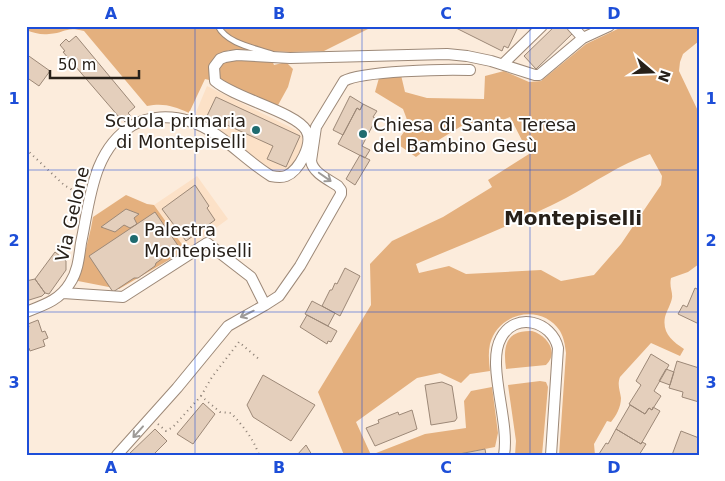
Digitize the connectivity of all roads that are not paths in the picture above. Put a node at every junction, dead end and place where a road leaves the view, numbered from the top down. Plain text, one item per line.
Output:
1 (218, 26) edge
2 (542, 26) edge
3 (572, 26) edge
4 (609, 26) edge
5 (583, 38) junction
6 (279, 57) junction
7 (503, 64) junction
8 (470, 70) dead end
9 (311, 136) junction
10 (63, 293) junction
11 (266, 305) junction
12 (26, 312) edge
13 (117, 455) edge
14 (504, 455) edge
15 (550, 455) edge

1 - 6 lane
2 - 7 street
3 - 5 street
4 - 5 street
5 - 7 street
6 - 7 street
6 - 9 street
8 - 9 street
9 - 10 street, Via Gelone
9 -> 11 street
10 - 11 street
10 - 12 street
11 -> 13 street
14 - 15 street

